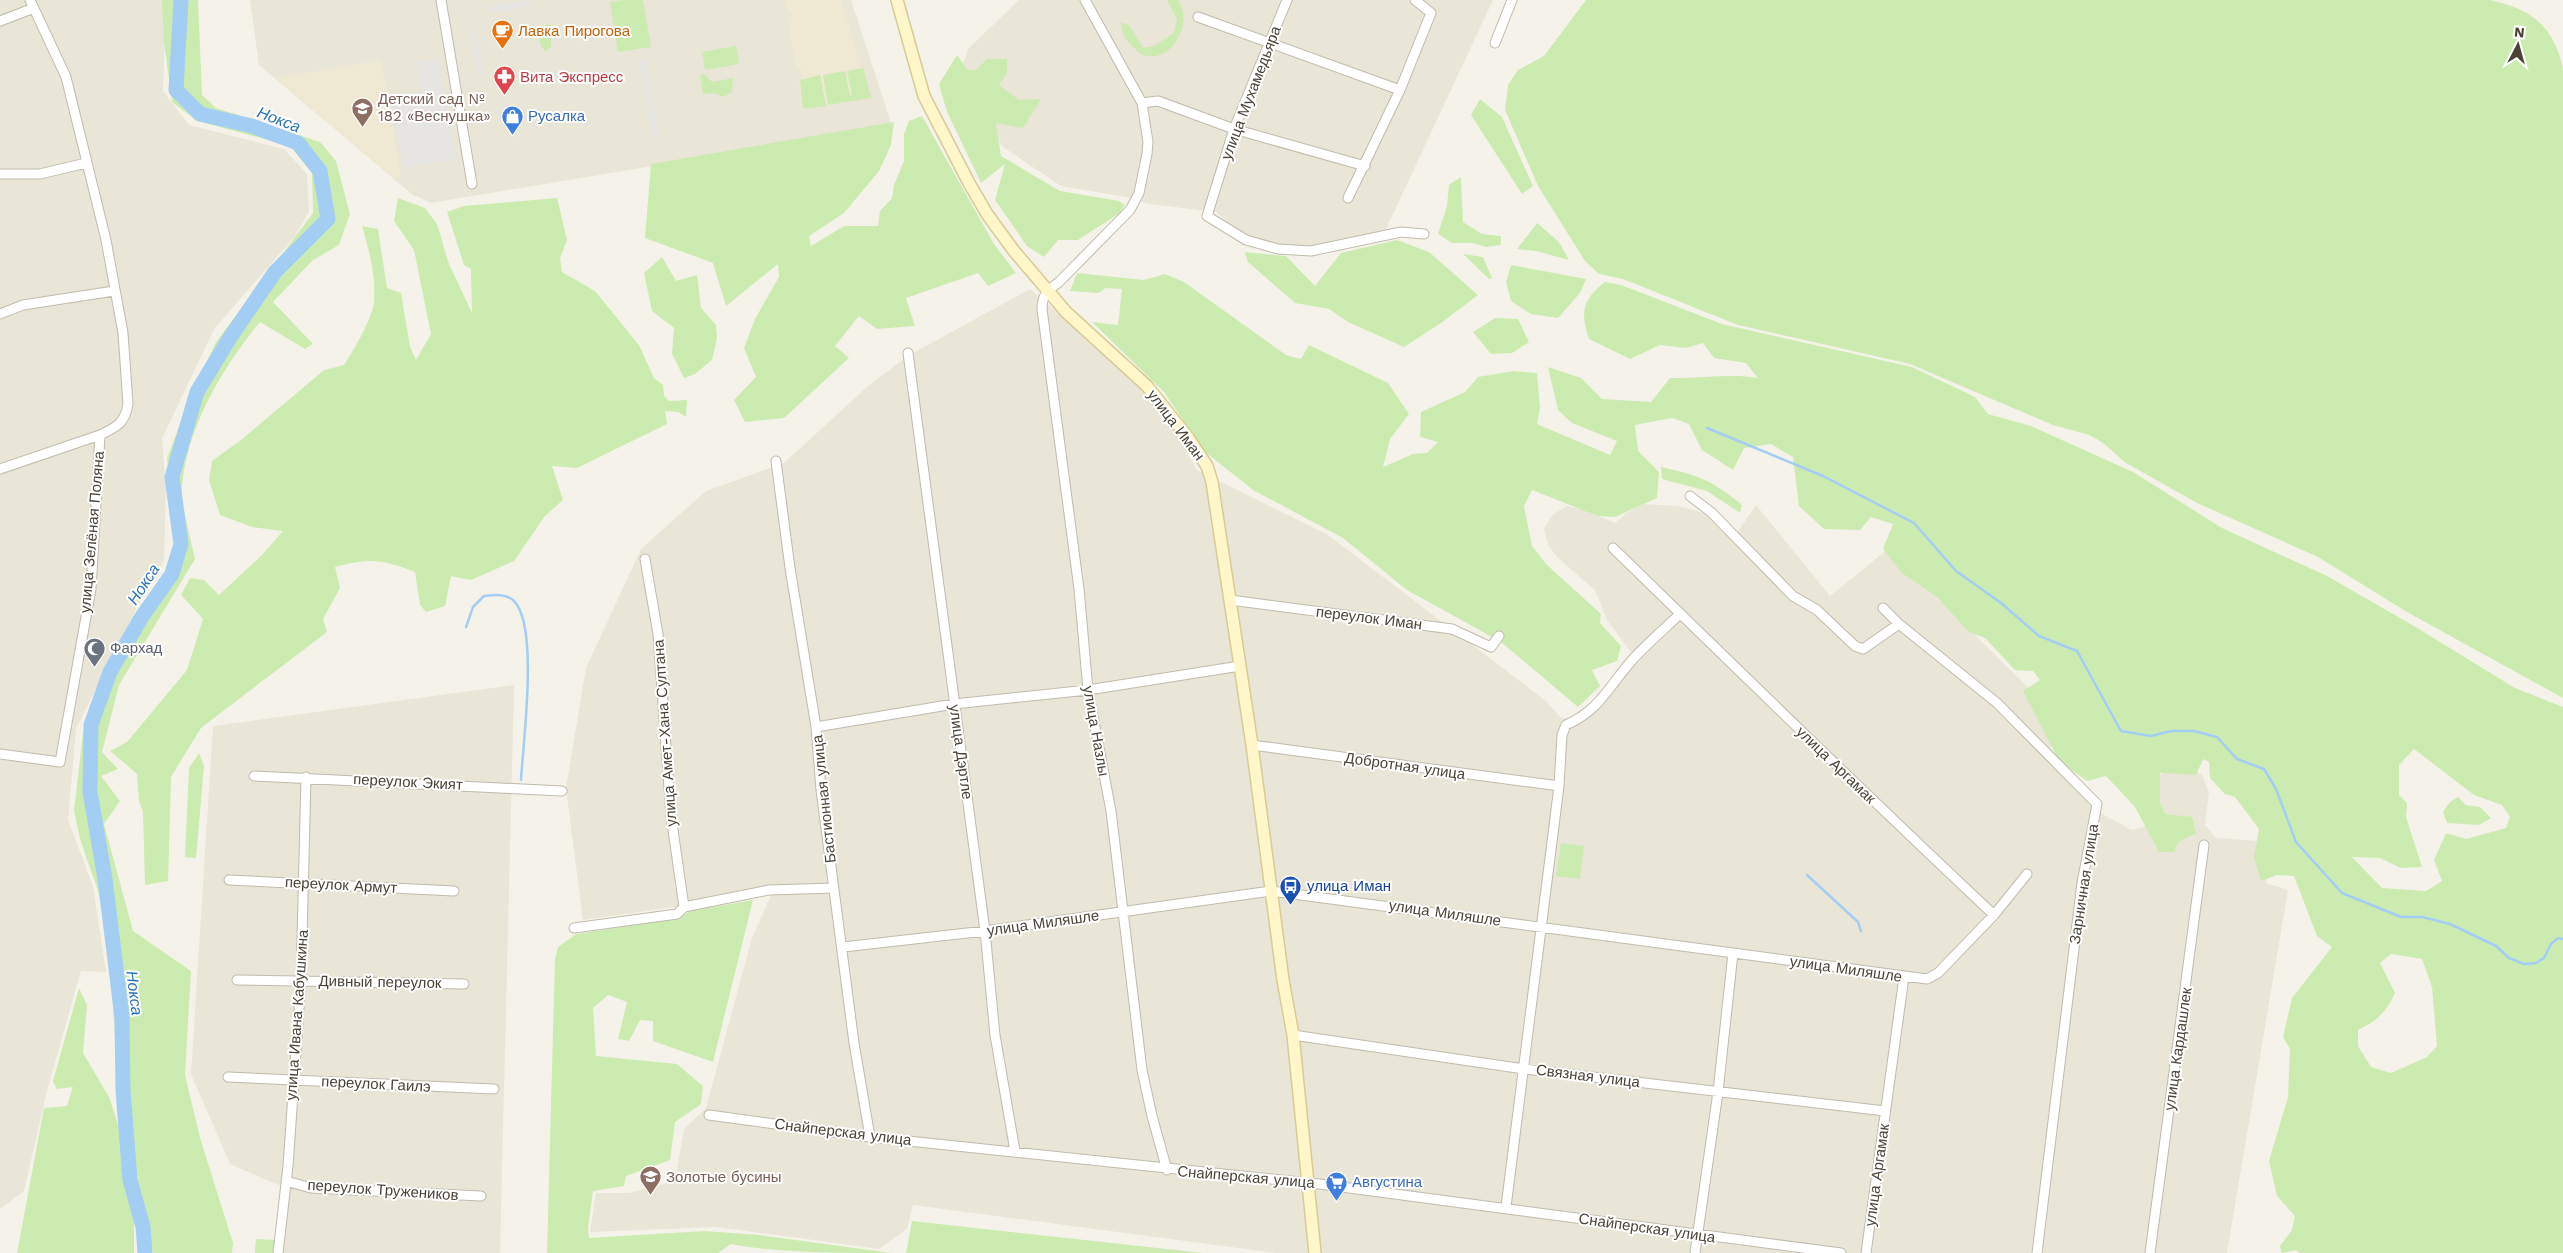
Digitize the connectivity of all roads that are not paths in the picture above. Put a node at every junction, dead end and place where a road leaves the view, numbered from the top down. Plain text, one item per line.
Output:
1 (441, 0) edge
2 (898, 0) edge
3 (1085, 0) edge
4 (1287, 0) edge
5 (1415, 0) edge
6 (1512, 0) edge
7 (32, 4) edge
8 (1198, 17) dead end
9 (0, 21) edge
10 (1495, 43) dead end
11 (1270, 44) junction
12 (1400, 90) junction
13 (1142, 103) junction
14 (1234, 129) junction
15 (86, 163) junction
16 (1365, 166) junction
17 (0, 174) edge
18 (472, 184) dead end
19 (1348, 198) dead end
20 (1424, 234) dead end
21 (1047, 290) junction
22 (114, 291) junction
23 (0, 314) edge
24 (908, 353) dead end
25 (100, 435) junction
26 (776, 461) dead end
27 (0, 469) edge
28 (1690, 496) dead end
29 (1613, 548) dead end
30 (645, 559) dead end
31 (1230, 600) junction
32 (1883, 608) dead end
33 (1680, 614) junction
34 (1899, 624) junction
35 (1499, 636) dead end
36 (1240, 666) junction
37 (1088, 690) junction
38 (954, 704) junction
39 (816, 727) junction
40 (1252, 745) junction
41 (0, 754) edge
42 (254, 776) dead end
43 (306, 777) junction
44 (1558, 786) junction
45 (562, 791) dead end
46 (2204, 845) dead end
47 (2027, 874) dead end
48 (229, 880) dead end
49 (305, 883) junction
50 (834, 888) junction
51 (454, 891) dead end
52 (1271, 891) junction
53 (684, 906) junction
54 (1124, 912) junction
55 (1994, 914) junction
56 (1542, 927) junction
57 (574, 928) dead end
58 (985, 931) junction
59 (843, 947) junction
60 (1733, 953) junction
61 (1904, 977) junction
62 (236, 980) dead end
63 (301, 980) junction
64 (464, 984) dead end
65 (1292, 1035) junction
66 (1524, 1069) junction
67 (228, 1078) dead end
68 (293, 1080) junction
69 (494, 1089) dead end
70 (1718, 1092) junction
71 (1885, 1112) junction
72 (709, 1115) dead end
73 (870, 1137) junction
74 (1016, 1151) junction
75 (1167, 1170) junction
76 (286, 1181) junction
77 (1307, 1182) junction
78 (481, 1196) dead end
79 (1506, 1208) junction
80 (1697, 1235) junction
81 (278, 1253) edge
82 (1315, 1253) edge
83 (1695, 1253) edge
84 (1841, 1253) edge
85 (1866, 1253) edge
86 (2037, 1253) edge
87 (2150, 1253) edge

1 - 18 street
2 - 21 street, улица Иман
3 - 13 street
4 - 11 street, улица Мухамедьяра
5 - 12 street
6 - 10 street
7 - 9 street
7 - 15 street, улица Зелёная Поляна
8 - 11 street
11 - 12 street
11 - 14 street, улица Мухамедьяра
12 - 16 street
13 - 14 street
13 - 21 street
14 - 16 street
14 - 20 street, улица Мухамедьяра
15 - 17 street
15 - 22 street, улица Зелёная Поляна
16 - 19 street
21 - 31 street, улица Иман
21 - 37 street, улица Назлы
22 - 23 street
22 - 25 street, улица Зелёная Поляна
24 - 38 street, улица Дэртле
25 - 27 street
25 - 41 street, улица Зелёная Поляна
26 - 39 street, Бастионная улица
28 - 34 street
29 - 33 street, улица Аргамак
30 - 53 street, улица Амет-Хана Султана
31 - 35 street, переулок Иман
31 - 36 street, улица Иман
32 - 34 street, Зарничная улица
33 - 44 street
33 - 55 street, улица Аргамак
34 - 86 street, Зарничная улица
36 - 37 street
36 - 40 street, улица Иман
37 - 38 street
37 - 54 street, улица Назлы
38 - 39 street
38 - 58 street, улица Дэртле
39 - 50 street, Бастионная улица
40 - 44 street, Добротная улица
40 - 52 street, улица Иман
42 - 43 street, переулок Экият
43 - 45 street, переулок Экият
43 - 49 street, улица Ивана Кабушкина
44 - 56 street
46 - 87 street, улица Кардашлек
47 - 55 street
48 - 49 street, переулок Армут
49 - 51 street, переулок Армут
49 - 63 street, улица Ивана Кабушкина
50 - 53 street
50 - 59 street, Бастионная улица
52 - 54 street, улица Миляшле
52 - 56 street, улица Миляшле
52 - 65 street, улица Иман
53 - 57 street
54 - 58 street, улица Миляшле
54 - 75 street, улица Назлы
55 - 61 street, улица Миляшле
56 - 60 street, улица Миляшле
56 - 66 street
58 - 59 street, улица Миляшле
58 - 74 street, улица Дэртле
59 - 73 street, Бастионная улица
60 - 61 street, улица Миляшле
60 - 70 street
61 - 71 street, улица Аргамак
62 - 63 street, Дивный переулок
63 - 64 street, Дивный переулок
63 - 68 street, улица Ивана Кабушкина
65 - 66 street, Связная улица
65 - 77 street, улица Иман
66 - 70 street, Связная улица
66 - 79 street
67 - 68 street, переулок Гаилэ
68 - 69 street, переулок Гаилэ
68 - 76 street, улица Ивана Кабушкина
70 - 71 street, Связная улица
70 - 80 street
71 - 85 street, улица Аргамак
72 - 73 street, Снайперская улица
73 - 74 street, Снайперская улица
74 - 75 street, Снайперская улица
75 - 77 street, Снайперская улица
76 - 78 street, переулок Тружеников
76 - 81 street, улица Ивана Кабушкина
77 - 79 street, Снайперская улица
77 - 82 street, улица Иман
79 - 80 street, Снайперская улица
80 - 83 street
80 - 84 street, Снайперская улица

